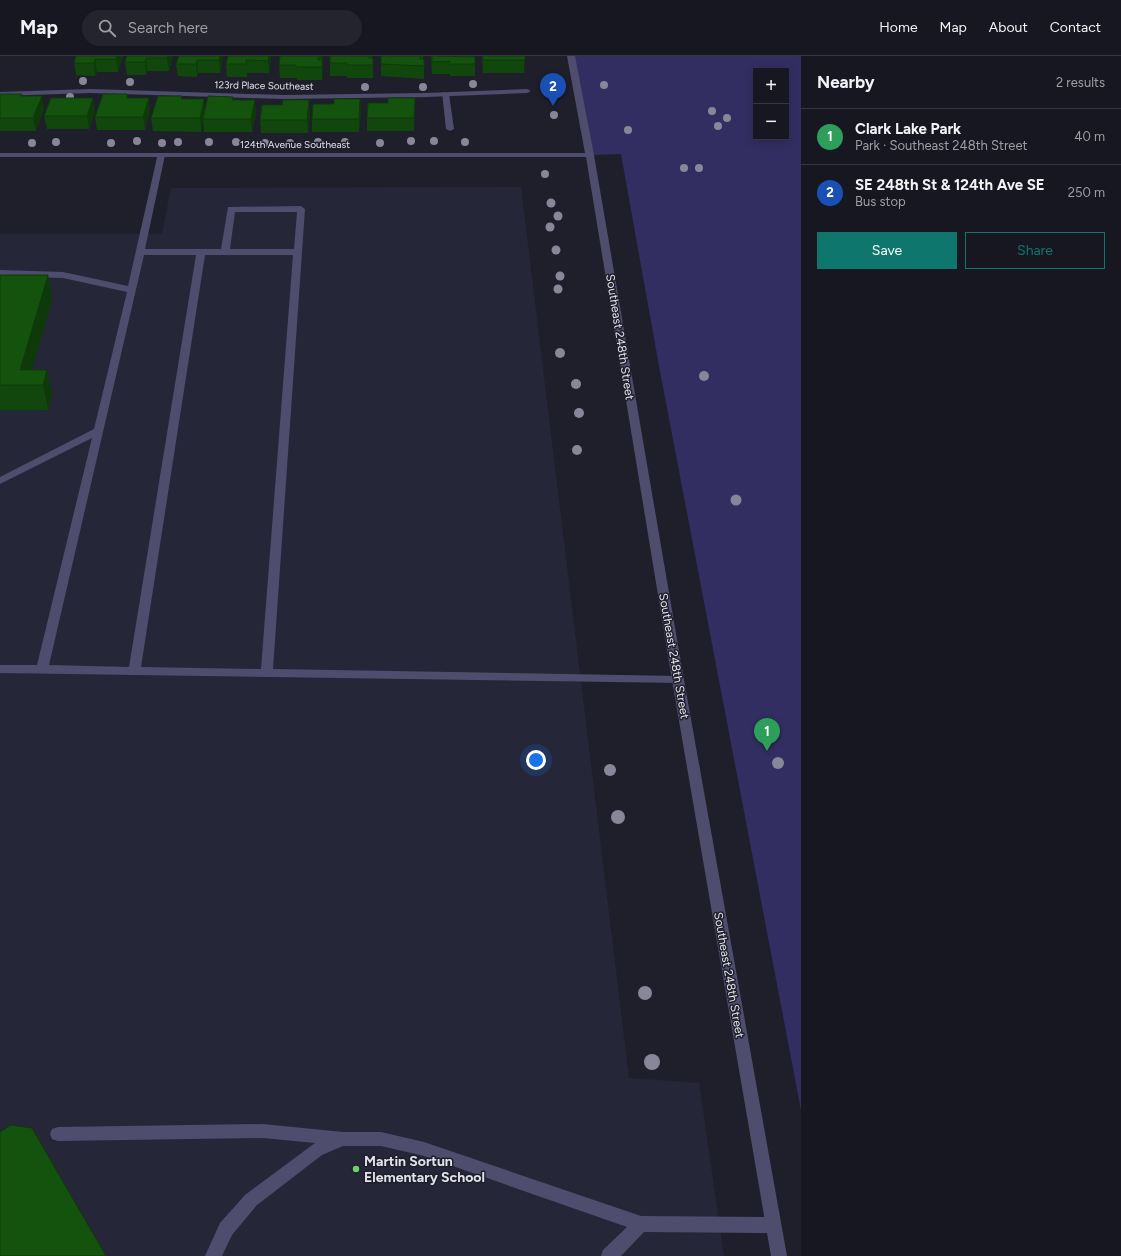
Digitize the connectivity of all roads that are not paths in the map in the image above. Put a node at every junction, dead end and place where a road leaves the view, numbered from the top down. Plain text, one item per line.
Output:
1 (571, 56) edge
2 (527, 91) dead end
3 (0, 94) edge
4 (445, 94) junction
5 (450, 128) dead end
6 (0, 155) edge
7 (160, 155) junction
8 (590, 155) junction
9 (140, 252) junction
10 (201, 252) junction
11 (225, 252) junction
12 (298, 252) junction
13 (0, 273) edge
14 (132, 290) junction
15 (97, 431) junction
16 (0, 481) edge
17 (0, 669) edge
18 (42, 669) junction
19 (134, 671) junction
20 (267, 673) junction
21 (678, 680) junction
22 (58, 1134) dead end
23 (343, 1139) junction
24 (641, 1224) junction
25 (773, 1225) junction
26 (213, 1256) edge
27 (608, 1256) edge
28 (779, 1256) edge

1 - 8 street, Southeast 248th Street
2 - 4 street, 123rd Place Southeast
3 - 4 street, 123rd Place Southeast
4 - 5 street
6 - 7 street, 124th Avenue Southeast
7 - 8 street, 124th Avenue Southeast
7 - 9 street
8 - 21 street, Southeast 248th Street
9 - 10 street
9 - 14 street
10 - 11 street
10 - 19 street
11 - 12 street
11 - 12 street
12 - 20 street
13 - 14 street
14 - 15 street
15 - 16 street
15 - 18 street
17 - 18 street
18 - 19 street
19 - 20 street
20 - 21 street
21 - 25 street, Southeast 248th Street
22 - 23 street
23 - 24 street
23 - 26 street
24 - 25 street
24 - 27 street
25 - 28 street, Southeast 248th Street

